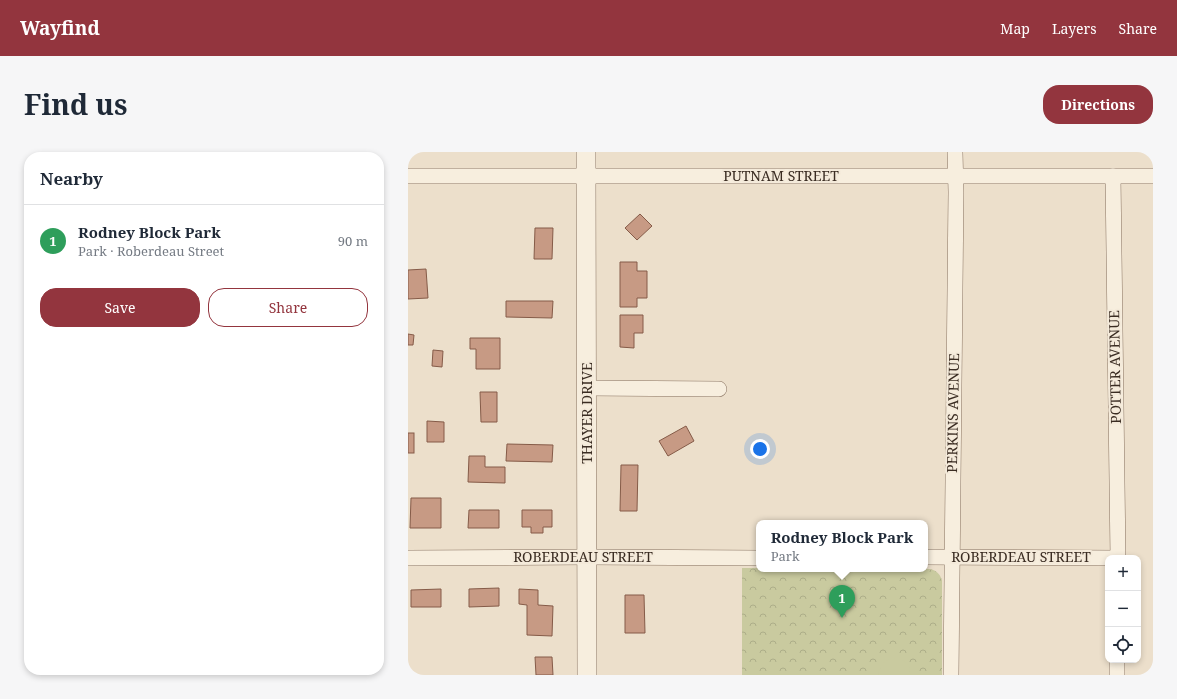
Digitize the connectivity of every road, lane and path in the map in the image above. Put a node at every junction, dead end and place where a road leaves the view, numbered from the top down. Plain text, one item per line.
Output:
1 (586, 152) edge
2 (955, 152) edge
3 (408, 176) edge
4 (586, 176) junction
5 (955, 176) junction
6 (1113, 176) junction
7 (1153, 176) edge
8 (587, 388) junction
9 (719, 389) dead end
10 (1118, 555) edge
11 (587, 557) junction
12 (928, 557) edge
13 (952, 557) junction
14 (408, 558) edge
15 (756, 558) edge
16 (1105, 558) edge
17 (1117, 663) edge
18 (587, 675) edge
19 (952, 675) edge
20 (1117, 675) edge

1 - 4 street, THAYER DRIVE
2 - 5 street, PERKINS AVENUE
3 - 4 street, PUTNAM STREET
4 - 5 street, PUTNAM STREET
4 - 8 street, THAYER DRIVE
5 - 6 street, PUTNAM STREET
5 - 13 street, PERKINS AVENUE
6 - 7 street, PUTNAM STREET
6 - 10 street, POTTER AVENUE
8 - 9 street
8 - 11 street, THAYER DRIVE
11 - 14 street, ROBERDEAU STREET
11 - 15 street, ROBERDEAU STREET
11 - 18 street, THAYER DRIVE
12 - 13 street, ROBERDEAU STREET
13 - 16 street, ROBERDEAU STREET
13 - 19 street, PERKINS AVENUE
17 - 20 street

